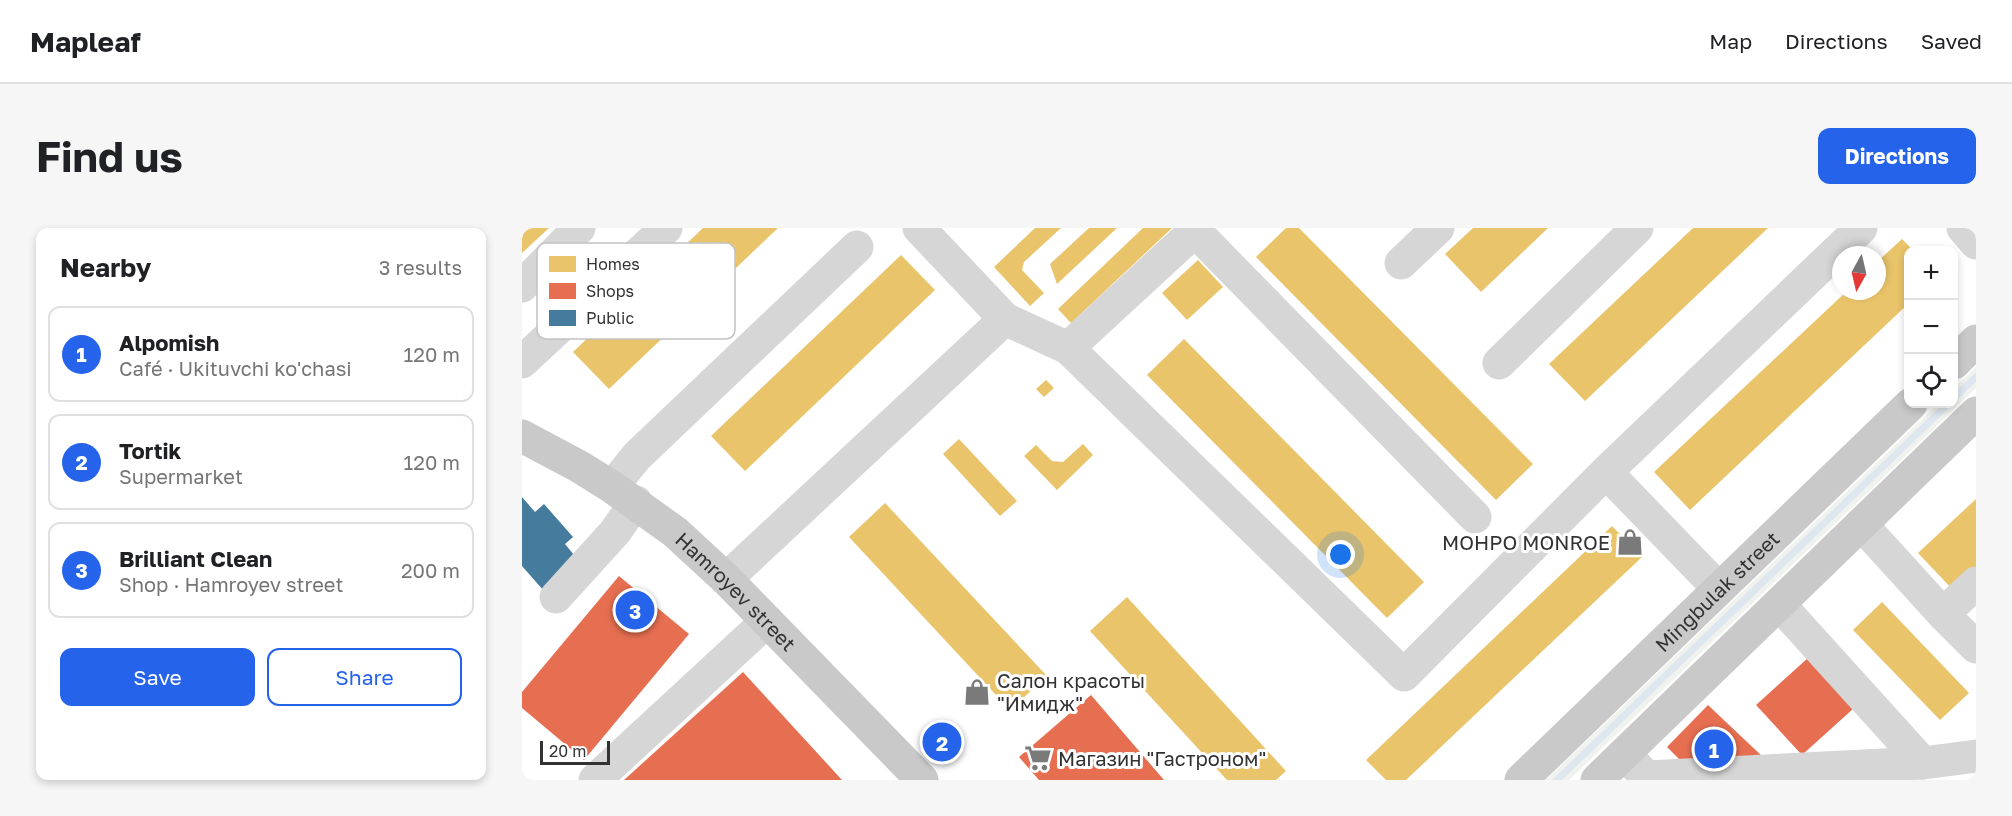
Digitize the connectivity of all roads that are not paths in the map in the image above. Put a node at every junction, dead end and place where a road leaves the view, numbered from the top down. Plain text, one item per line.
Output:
1 (579, 228) edge
2 (666, 228) edge
3 (919, 228) edge
4 (1438, 228) edge
5 (1637, 228) edge
6 (1861, 228) edge
7 (1963, 228) edge
8 (1197, 229) edge
9 (564, 243) edge
10 (650, 243) edge
11 (1976, 243) edge
12 (857, 247) dead end
13 (1401, 263) dead end
14 (537, 271) edge
15 (522, 286) edge
16 (1005, 319) junction
17 (547, 339) edge
18 (1976, 341) edge
19 (1068, 348) junction
20 (1958, 358) edge
21 (522, 362) edge
22 (1499, 363) dead end
23 (1907, 408) edge
24 (1976, 413) edge
25 (522, 436) edge
26 (1606, 472) junction
27 (624, 494) junction
28 (1475, 517) dead end
29 (1861, 524) junction
30 (726, 579) junction
31 (1976, 583) edge
32 (1719, 589) junction
33 (556, 597) dead end
34 (1779, 604) junction
35 (1976, 612) edge
36 (1943, 614) junction
37 (767, 621) junction
38 (1976, 647) edge
39 (1624, 754) junction
40 (1976, 756) edge
41 (1923, 763) junction
42 (595, 780) edge
43 (922, 780) edge
44 (1521, 780) edge
45 (1597, 780) edge

1 - 9 street
2 - 10 street
3 - 16 street
4 - 13 street
5 - 22 street
6 - 26 street
7 - 11 street
8 - 19 street
8 - 28 street
12 - 27 street
14 - 15 street
16 - 19 street
16 - 30 street
17 - 21 street
18 - 20 main road
19 - 26 street
23 - 32 main road, Mingbulak street
24 - 29 main road
25 - 27 main road, Hamroyev street
26 - 32 street
27 - 30 main road, Hamroyev street
27 - 33 street
29 - 34 main road
29 - 36 street
30 - 37 main road, Hamroyev street
31 - 36 street
32 - 44 main road, Mingbulak street
34 - 39 main road
34 - 41 street
35 - 36 street
36 - 38 street
37 - 42 street
37 - 43 main road, Hamroyev street
39 - 41 street
39 - 45 main road
40 - 41 street

